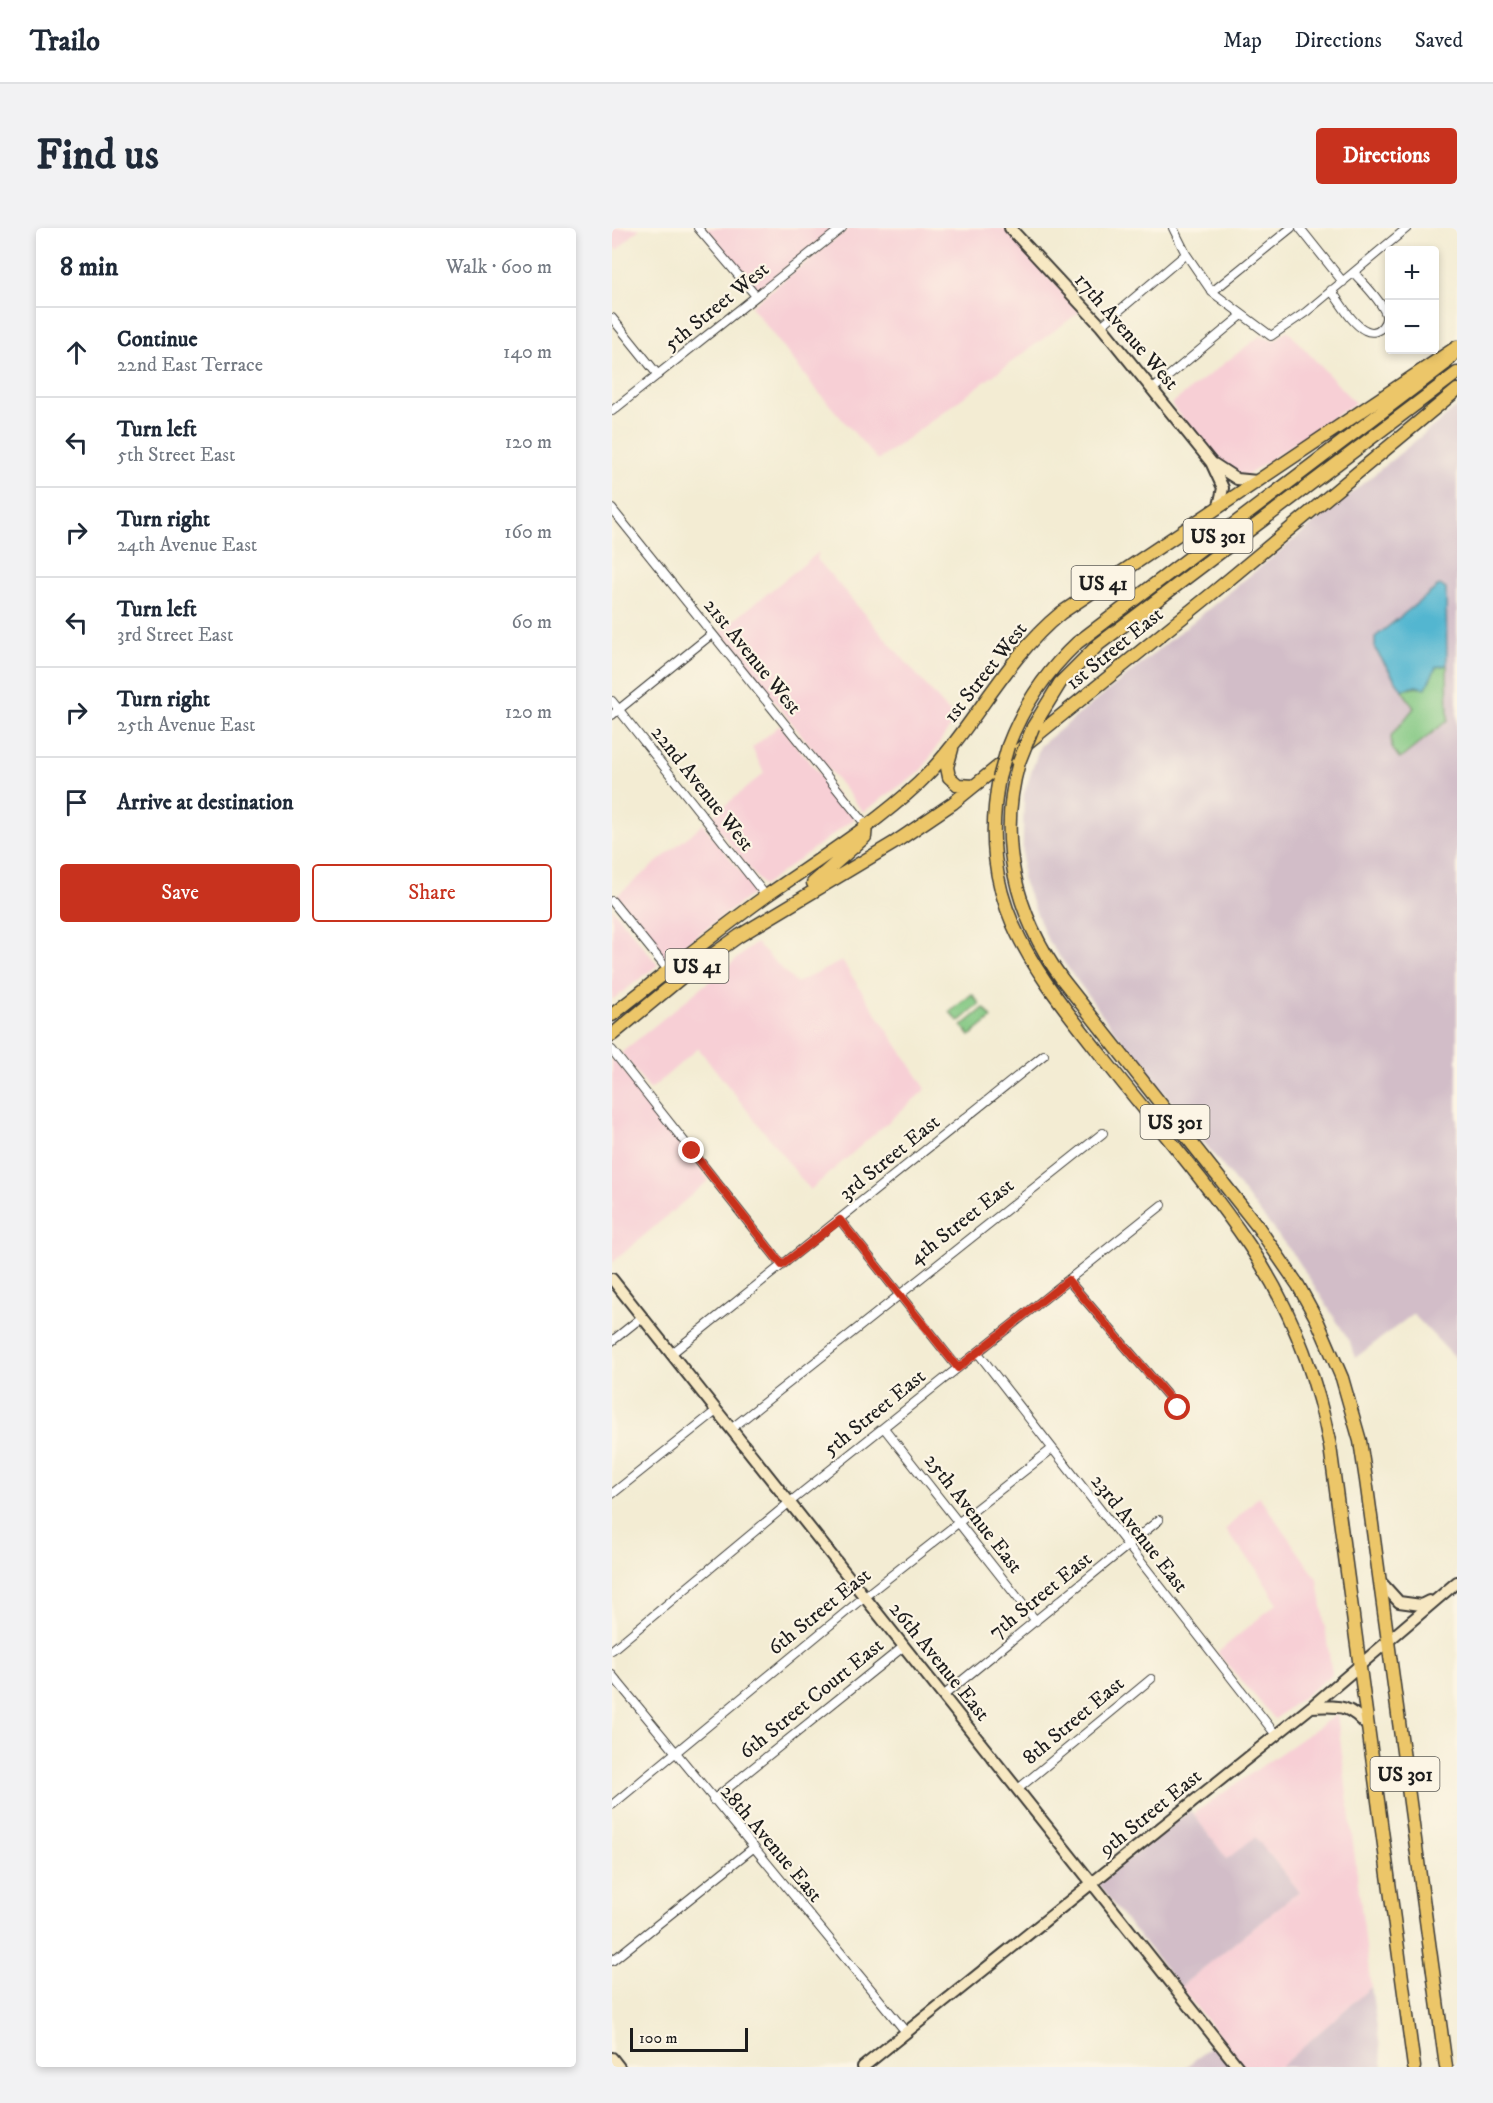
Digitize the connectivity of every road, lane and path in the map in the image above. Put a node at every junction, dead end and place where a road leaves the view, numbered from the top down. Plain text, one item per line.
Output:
1 (698, 228) edge
2 (842, 228) edge
3 (1010, 228) edge
4 (1173, 228) edge
5 (1291, 228) edge
6 (1300, 228) edge
7 (1405, 230) edge
8 (1186, 254) junction
9 (1354, 273) junction
10 (1343, 282) junction
11 (1331, 290) junction
12 (1212, 292) junction
13 (756, 297) junction
14 (1241, 316) junction
15 (612, 318) edge
16 (1101, 326) junction
17 (1457, 349) edge
18 (1457, 373) edge
19 (658, 375) junction
20 (1153, 389) junction
21 (1457, 390) edge
22 (612, 411) edge
23 (1211, 462) junction
24 (1257, 481) junction
25 (1219, 506) junction
26 (612, 509) edge
27 (712, 634) junction
28 (612, 701) edge
29 (615, 712) edge
30 (953, 745) junction
31 (974, 786) junction
32 (866, 825) junction
33 (766, 896) junction
34 (800, 897) junction
35 (612, 901) edge
36 (668, 970) junction
37 (650, 1004) junction
38 (612, 1015) edge
39 (612, 1035) edge
40 (612, 1050) edge
41 (1044, 1055) dead end
42 (1103, 1133) dead end
43 (1162, 1205) dead end
44 (840, 1220) junction
45 (782, 1265) junction
46 (612, 1279) edge
47 (1068, 1280) junction
48 (899, 1293) junction
49 (642, 1317) junction
50 (612, 1341) edge
51 (978, 1353) junction
52 (671, 1354) junction
53 (958, 1368) junction
54 (1178, 1408) dead end
55 (717, 1411) junction
56 (884, 1428) junction
57 (731, 1429) junction
58 (1052, 1449) junction
59 (612, 1494) edge
60 (790, 1502) junction
61 (1159, 1520) dead end
62 (959, 1523) junction
63 (1128, 1548) junction
64 (1380, 1581) junction
65 (1457, 1582) edge
66 (1443, 1594) junction
67 (864, 1597) junction
68 (1036, 1621) junction
69 (1386, 1642) junction
70 (903, 1647) junction
71 (612, 1650) edge
72 (1358, 1665) junction
73 (612, 1675) edge
74 (1151, 1679) dead end
75 (943, 1696) junction
76 (1311, 1707) junction
77 (1368, 1727) junction
78 (1276, 1735) junction
79 (675, 1752) junction
80 (1018, 1789) junction
81 (713, 1800) junction
82 (612, 1804) edge
83 (753, 1848) junction
84 (1091, 1884) junction
85 (612, 1961) edge
86 (906, 2032) junction
87 (612, 2058) edge
88 (619, 2067) edge
89 (864, 2067) edge
90 (1238, 2067) edge
91 (1414, 2067) edge
92 (1446, 2067) edge

1 - 13 street
2 - 13 street, 5th Street West
3 - 16 street, 17th Avenue West
4 - 8 street
5 - 12 street
6 - 10 street
7 - 9 street
8 - 12 street
8 - 16 street
9 - 10 street
9 - 11 street
10 - 11 street
11 - 14 street
12 - 14 street
13 - 19 street, 5th Street West
14 - 20 street
15 - 19 street
16 - 20 street, 17th Avenue West
17 - 24 main road, 1st Street West / US 41
17 - 72 main road, 1st Street West / US 301, bridge
18 - 64 main road, US 301, bridge
19 - 22 street, 5th Street West
20 - 23 street, 17th Avenue West
21 - 31 main road, 1st Street East / US 41
23 - 24 street, 17th Avenue West
23 - 25 street, 17th Avenue West
24 - 25 main road, 1st Street West / US 41
25 - 30 main road, 1st Street West / US 41
26 - 27 street, 21st Avenue West
27 - 29 street
27 - 32 street, 21st Avenue West
28 - 29 street, 22nd Avenue West
29 - 33 street, 22nd Avenue West
30 - 31 main road
30 - 32 main road, 1st Street West / US 41
31 - 34 main road, 1st Street East / US 41
32 - 33 main road, 1st Street West / US 41
32 - 34 main road
33 - 34 main road
33 - 36 main road, US 41
33 - 37 main road
34 - 37 main road, 1st Street East / US 41
35 - 36 street
36 - 38 main road, US 41
37 - 39 main road, US 41
40 - 45 street
41 - 44 street, 3rd Street East
42 - 48 street, 4th Street East
43 - 47 street, 5th Street East
44 - 45 street, 3rd Street East
44 - 48 street
45 - 52 street, 3rd Street East
46 - 49 street, 26th Avenue East
47 - 51 street, 5th Street East
47 - 54 street
48 - 53 street
48 - 57 street, 4th Street East
49 - 50 street
49 - 52 street, 26th Avenue East
51 - 53 street, 5th Street East
51 - 58 street, 23rd Avenue East
52 - 55 street, 26th Avenue East
53 - 56 street, 5th Street East
55 - 57 street, 26th Avenue East
55 - 59 street
56 - 60 street, 5th Street East
56 - 62 street, 25th Avenue East
57 - 60 street, 26th Avenue East
58 - 62 street, 6th Street East
58 - 63 street, 23rd Avenue East
60 - 67 street, 26th Avenue East
60 - 71 street, 5th Street East
61 - 63 street, 7th Street East
62 - 67 street, 6th Street East
62 - 68 street, 25th Avenue East
63 - 68 street, 7th Street East
63 - 78 street, 23rd Avenue East
64 - 66 street
64 - 69 main road, US 301
65 - 66 street, 9th Street East
66 - 69 street, 9th Street East
67 - 70 street, 26th Avenue East
67 - 79 street, 6th Street East
68 - 75 street, 7th Street East
69 - 72 street, 9th Street East
69 - 92 main road, US 301
70 - 75 street, 26th Avenue East
70 - 81 street, 6th Street Court East
72 - 76 street, 9th Street East
72 - 77 main road, US 301
73 - 79 street, 28th Avenue East
74 - 80 street, 8th Street East
75 - 80 street, 26th Avenue East
76 - 77 street
76 - 78 street, 9th Street East
77 - 91 main road, US 301
78 - 84 street, 9th Street East
79 - 81 street, 28th Avenue East
79 - 82 street, 6th Street East
80 - 84 street, 26th Avenue East
81 - 83 street, 28th Avenue East
83 - 85 street
83 - 86 street, 28th Avenue East
84 - 86 street, 9th Street East
84 - 90 street, 26th Avenue East
86 - 89 street, 9th Street East
87 - 88 street

